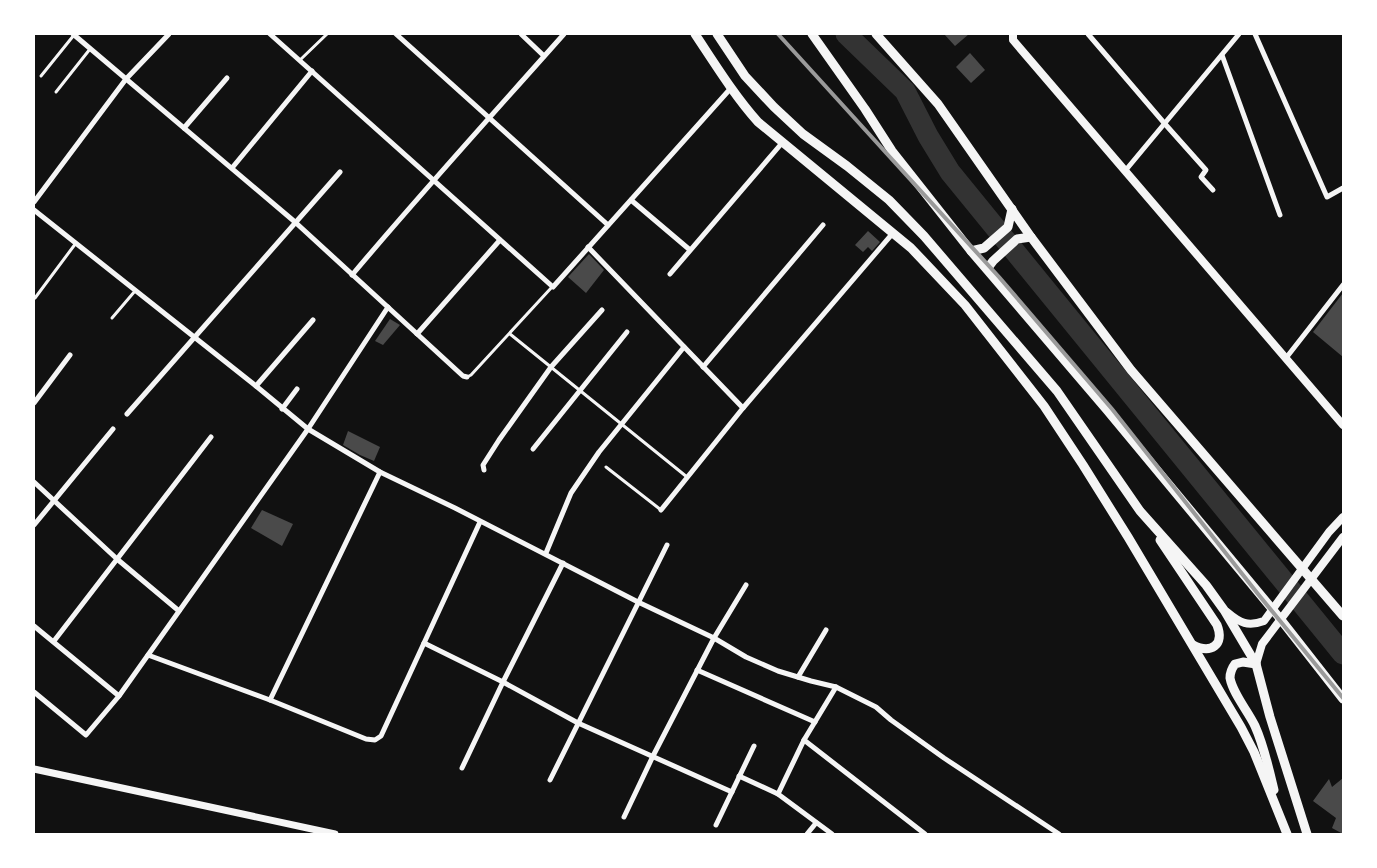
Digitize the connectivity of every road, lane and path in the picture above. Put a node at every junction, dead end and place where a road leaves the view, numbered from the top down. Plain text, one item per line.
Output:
1 (73, 34) edge
2 (169, 34) edge
3 (270, 34) edge
4 (327, 34) edge
5 (396, 34) edge
6 (521, 34) edge
7 (564, 34) edge
8 (695, 34) edge
9 (717, 34) edge
10 (812, 34) edge
11 (876, 34) edge
12 (1019, 34) edge
13 (1088, 34) edge
14 (1239, 34) edge
15 (1255, 34) edge
16 (1013, 37) edge
17 (91, 49) junction
18 (1222, 55) junction
19 (544, 56) junction
20 (300, 60) junction
21 (312, 72) junction
22 (41, 76) dead end
23 (228, 78) dead end
24 (126, 79) junction
25 (732, 88) junction
26 (56, 92) dead end
27 (490, 118) junction
28 (1165, 124) junction
29 (184, 128) junction
30 (782, 143) junction
31 (232, 168) junction
32 (340, 172) dead end
33 (1125, 172) junction
34 (434, 180) junction
35 (1343, 188) edge
36 (1213, 190) dead end
37 (631, 200) junction
38 (34, 202) edge
39 (1012, 209) junction
40 (34, 210) edge
41 (1280, 216) dead end
42 (295, 222) junction
43 (608, 225) junction
44 (823, 225) dead end
45 (893, 233) junction
46 (1031, 237) junction
47 (500, 240) junction
48 (76, 243) junction
49 (588, 248) junction
50 (690, 250) junction
51 (971, 251) junction
52 (987, 269) junction
53 (670, 274) dead end
54 (352, 275) junction
55 (1343, 285) edge
56 (553, 287) junction
57 (135, 291) junction
58 (35, 298) edge
59 (388, 307) junction
60 (602, 310) dead end
61 (112, 318) dead end
62 (313, 320) dead end
63 (627, 332) dead end
64 (417, 334) junction
65 (510, 334) junction
66 (194, 338) junction
67 (684, 347) junction
68 (70, 355) dead end
69 (1286, 358) junction
70 (551, 367) junction
71 (703, 367) junction
72 (467, 377) joint
73 (256, 386) junction
74 (297, 390) dead end
75 (580, 391) junction
76 (34, 403) edge
77 (743, 408) junction
78 (282, 409) junction
79 (127, 414) dead end
80 (622, 424) junction
81 (1343, 425) edge
82 (113, 429) dead end
83 (308, 430) junction
84 (212, 437) dead end
85 (533, 449) dead end
86 (606, 466) dead end
87 (484, 470) dead end
88 (380, 472) junction
89 (687, 477) junction
90 (34, 482) edge
91 (53, 500) junction
92 (661, 510) joint
93 (1140, 510) junction
94 (1343, 517) edge
95 (480, 522) junction
96 (34, 525) edge
97 (1341, 539) edge
98 (667, 546) dead end
99 (546, 554) junction
100 (118, 559) junction
101 (563, 563) junction
102 (746, 585) dead end
103 (638, 602) junction
104 (1224, 610) junction
105 (179, 611) junction
106 (1343, 616) edge
107 (34, 626) edge
108 (826, 630) dead end
109 (714, 638) junction
110 (54, 641) junction
111 (424, 643) junction
112 (1192, 645) junction
113 (148, 655) junction
114 (1256, 664) junction
115 (697, 670) junction
116 (798, 677) junction
117 (503, 682) junction
118 (836, 687) junction
119 (34, 692) edge
120 (119, 696) junction
121 (1343, 699) edge
122 (270, 700) junction
123 (578, 722) junction
124 (815, 722) junction
125 (804, 740) junction
126 (754, 746) dead end
127 (653, 756) junction
128 (462, 768) dead end
129 (34, 769) edge
130 (740, 776) junction
131 (550, 780) dead end
132 (732, 792) junction
133 (778, 794) junction
134 (1279, 813) junction
135 (624, 817) dead end
136 (816, 823) junction
137 (716, 825) dead end
138 (335, 834) edge
139 (807, 834) edge
140 (832, 834) edge
141 (926, 834) edge
142 (1059, 834) edge
143 (1287, 834) edge
144 (1307, 834) edge

1 - 17 street
1 - 22 lane
2 - 24 street
3 - 20 street
4 - 20 lane
5 - 27 street
6 - 19 street
7 - 19 street
8 - 25 main road
9 - 93 main road
10 - 51 main road
11 - 39 main road
12 - 16 street
13 - 28 street
14 - 18 street
15 - 35 street
16 - 33 main road
17 - 24 street
17 - 26 lane
18 - 28 street
18 - 41 street
19 - 27 street
20 - 21 street
21 - 31 street
21 - 34 street
23 - 29 street
24 - 29 street
24 - 38 street
25 - 30 main road
25 - 37 street
27 - 34 street
27 - 43 street
28 - 33 street
28 - 36 street
29 - 31 street
30 - 45 main road
30 - 50 street
31 - 42 street
32 - 42 street
33 - 69 main road
34 - 47 street
34 - 54 street
37 - 43 street
37 - 50 street
39 - 46 main road
39 - 51 main road
40 - 48 street
42 - 54 street
42 - 66 street
43 - 49 street
44 - 71 street
45 - 77 street
45 - 112 main road
46 - 52 main road
46 - 106 main road
47 - 56 street
47 - 64 street
48 - 57 street
48 - 58 lane
49 - 56 street
49 - 67 street
50 - 53 street
51 - 52 main road
52 - 121 main road
54 - 59 street
55 - 69 street
56 - 65 lane
57 - 61 lane
57 - 66 street
59 - 64 street
59 - 83 street
60 - 70 street
62 - 73 street
63 - 75 street
64 - 72 street
65 - 70 lane
65 - 72 lane
66 - 73 street
66 - 79 street
67 - 71 street
67 - 80 street
68 - 76 street
69 - 81 main road
70 - 75 lane
70 - 87 street
71 - 77 street
73 - 78 street
74 - 78 street
75 - 80 lane
75 - 85 street
77 - 89 street
78 - 83 street
80 - 89 lane
80 - 99 street
82 - 91 street
83 - 88 street
83 - 105 street
84 - 100 street
86 - 92 lane
88 - 95 street
88 - 122 street
89 - 92 street
90 - 91 street
91 - 96 street
91 - 100 street
93 - 104 main road
93 - 112 main road
94 - 104 main road
95 - 99 street
95 - 111 street
97 - 114 main road
98 - 103 street
99 - 101 street
100 - 105 street
100 - 110 street
101 - 103 street
101 - 117 street
102 - 109 street
103 - 109 street
103 - 123 street
104 - 114 main road
105 - 113 street
107 - 110 street
108 - 116 street
109 - 115 street
109 - 116 street
110 - 120 street
111 - 117 street
111 - 122 street
112 - 134 main road
113 - 120 street
113 - 122 street
114 - 134 main road
114 - 144 main road
115 - 124 street
115 - 127 street
116 - 118 street
117 - 123 street
117 - 128 street
118 - 124 street
118 - 142 street
119 - 120 street
123 - 127 street
123 - 131 street
124 - 125 street
125 - 133 street
125 - 141 street
126 - 130 street
127 - 132 street
127 - 135 street
129 - 138 street
130 - 132 street
130 - 133 street
132 - 137 street
133 - 136 street
134 - 143 main road
136 - 139 street
136 - 140 street

